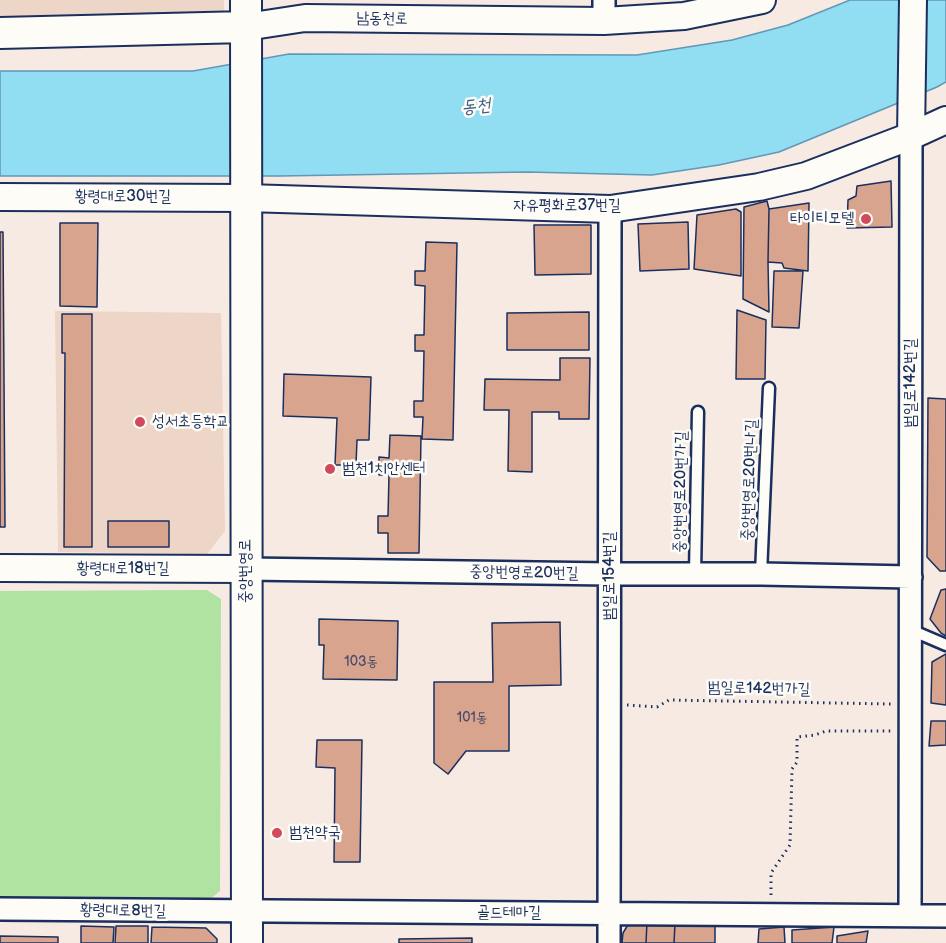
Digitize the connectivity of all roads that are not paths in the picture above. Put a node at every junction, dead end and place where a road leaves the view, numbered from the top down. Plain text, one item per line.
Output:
1 (913, 0) edge
2 (759, 1) edge
3 (604, 10) edge
4 (246, 24) edge
5 (0, 33) edge
6 (946, 120) edge
7 (911, 128) junction
8 (0, 196) edge
9 (246, 198) junction
10 (610, 209) junction
11 (769, 388) dead end
12 (698, 412) dead end
13 (0, 568) edge
14 (246, 569) junction
15 (695, 573) junction
16 (610, 574) junction
17 (761, 574) junction
18 (911, 576) junction
19 (911, 630) junction
20 (946, 645) edge
21 (0, 909) edge
22 (247, 912) junction
23 (610, 914) junction
24 (910, 915) junction
25 (946, 916) edge
26 (246, 943) edge
27 (609, 943) edge

1 - 7 street
2 - 3 street, 남동천로
3 - 4 street, 남동천로
4 - 5 main road, 남동천로
4 - 9 main road, 중앙번영로
6 - 7 street, 자유평화로37번길
7 - 10 street, 자유평화로37번길
7 - 18 street, 범일로142번길
8 - 9 street, 황령대로30번길
9 - 10 street, 자유평화로37번길
9 - 14 main road, 중앙번영로
10 - 16 street, 범일로154번길
11 - 17 lane, 중앙번영로20번나길
12 - 15 lane, 중앙번영로20번가길
13 - 14 street, 황령대로18번길
14 - 16 street, 중앙번영로20번길
14 - 22 main road, 중앙번영로
15 - 16 street, 중앙번영로20번길
15 - 17 street, 중앙번영로20번길
16 - 23 street, 범일로154번길
17 - 18 street, 중앙번영로20번길
18 - 19 street, 범일로142번길
19 - 20 lane
19 - 24 street, 범일로142번길
21 - 22 street, 황령대로8번길
22 - 23 street, 골드테마길
22 - 26 main road, 중앙번영로
23 - 24 street, 골드테마길
23 - 27 street, 범일로154번길
24 - 25 street, 골드테마길

